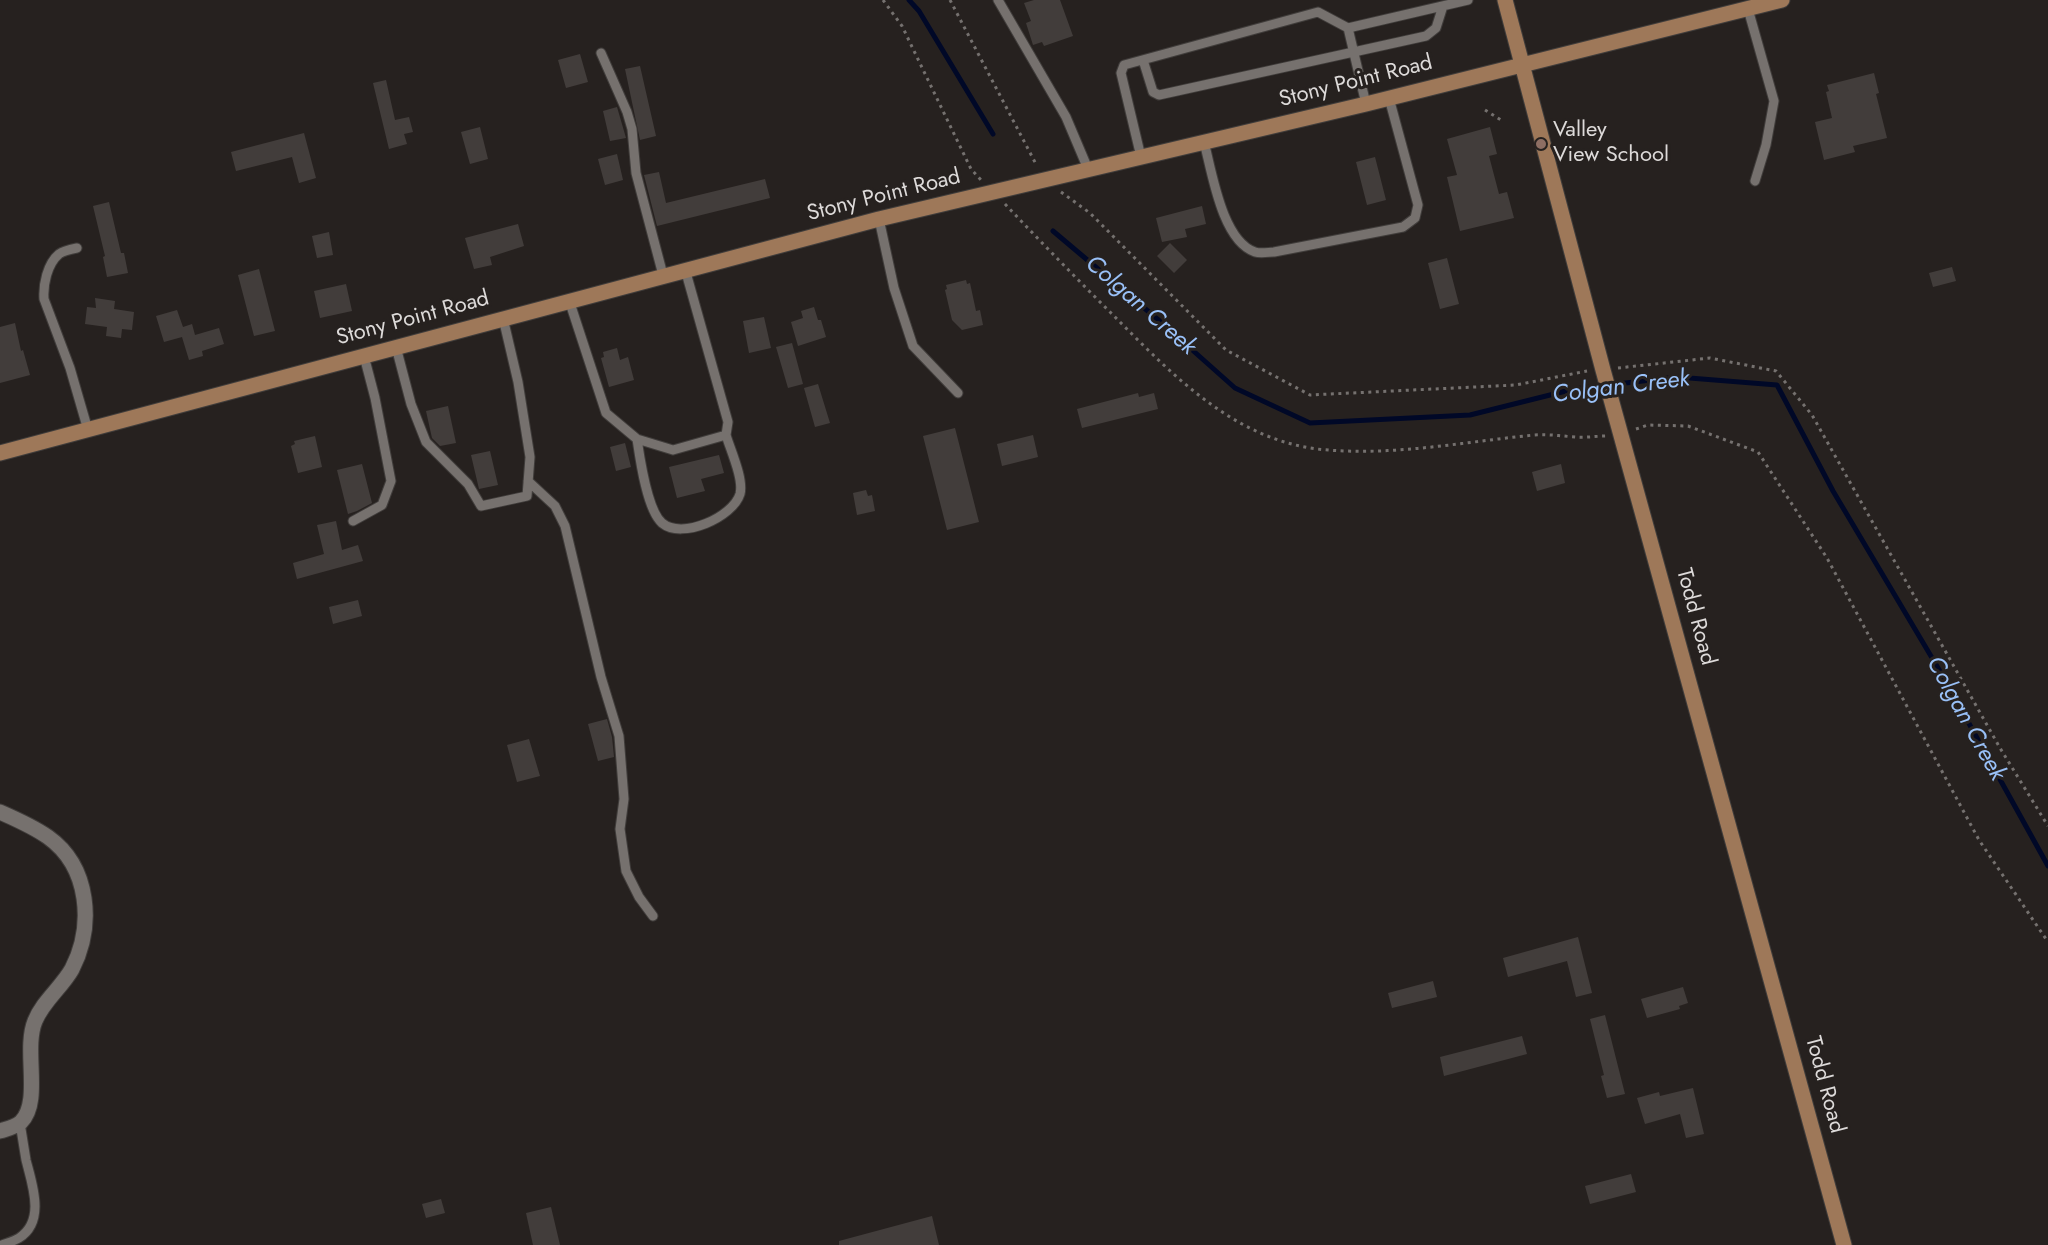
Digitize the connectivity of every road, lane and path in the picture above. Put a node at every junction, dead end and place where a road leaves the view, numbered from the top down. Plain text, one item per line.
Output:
1 (883, 0) edge
2 (950, 0) edge
3 (998, 0) edge
4 (1468, 0) edge
5 (1505, 0) edge
6 (1782, 0) edge
7 (1443, 6) junction
8 (1748, 9) junction
9 (1348, 28) junction
10 (1353, 51) junction
11 (601, 53) dead end
12 (1143, 60) junction
13 (1522, 65) junction
14 (1389, 98) junction
15 (1366, 104) junction
16 (1485, 110) dead end
17 (1501, 120) dead end
18 (1204, 142) junction
19 (1141, 157) junction
20 (1088, 169) junction
21 (1044, 179) junction
22 (1755, 182) dead end
23 (994, 193) junction
24 (879, 219) junction
25 (77, 248) dead end
26 (685, 269) junction
27 (663, 275) junction
28 (569, 300) junction
29 (503, 318) junction
30 (396, 347) junction
31 (364, 356) junction
32 (1603, 369) junction
33 (958, 393) dead end
34 (88, 430) junction
35 (726, 435) junction
36 (1622, 435) junction
37 (637, 439) junction
38 (0, 453) edge
39 (528, 481) junction
40 (353, 521) dead end
41 (0, 812) edge
42 (2048, 826) edge
43 (653, 916) dead end
44 (2048, 942) edge
45 (20, 1123) junction
46 (0, 1131) edge
47 (2, 1245) edge
48 (1844, 1245) edge

1 - 23 path
2 - 21 path
3 - 20 lane
4 - 7 lane
5 - 13 main road, Todd Road
6 - 8 main road, Stony Point Road
7 - 9 lane
7 - 10 lane
8 - 13 main road, Stony Point Road
8 - 22 lane
9 - 10 lane
9 - 12 lane
10 - 12 lane
10 - 15 lane
11 - 27 lane
12 - 19 lane
13 - 14 main road, Stony Point Road
13 - 32 main road, Todd Road
14 - 15 main road, Stony Point Road
14 - 18 lane
15 - 18 main road, Stony Point Road
16 - 17 path
18 - 19 main road, Stony Point Road
19 - 20 main road, Stony Point Road
20 - 21 main road, Stony Point Road
21 - 23 main road, Stony Point Road
21 - 32 path
23 - 24 main road, Stony Point Road
23 - 36 path
24 - 26 main road, Stony Point Road
24 - 33 lane
25 - 34 lane
26 - 27 main road, Stony Point Road
26 - 35 lane
27 - 28 main road, Stony Point Road
28 - 29 main road, Stony Point Road
28 - 37 lane
29 - 30 main road, Stony Point Road
29 - 39 lane
30 - 31 main road, Stony Point Road
30 - 39 lane
31 - 34 main road, Stony Point Road
31 - 40 lane
32 - 36 main road, Todd Road
32 - 42 path
34 - 38 main road, Stony Point Road
35 - 37 lane
35 - 37 lane
36 - 44 path
36 - 48 main road, Todd Road
39 - 43 lane
41 - 45 street
45 - 46 street
45 - 47 lane

